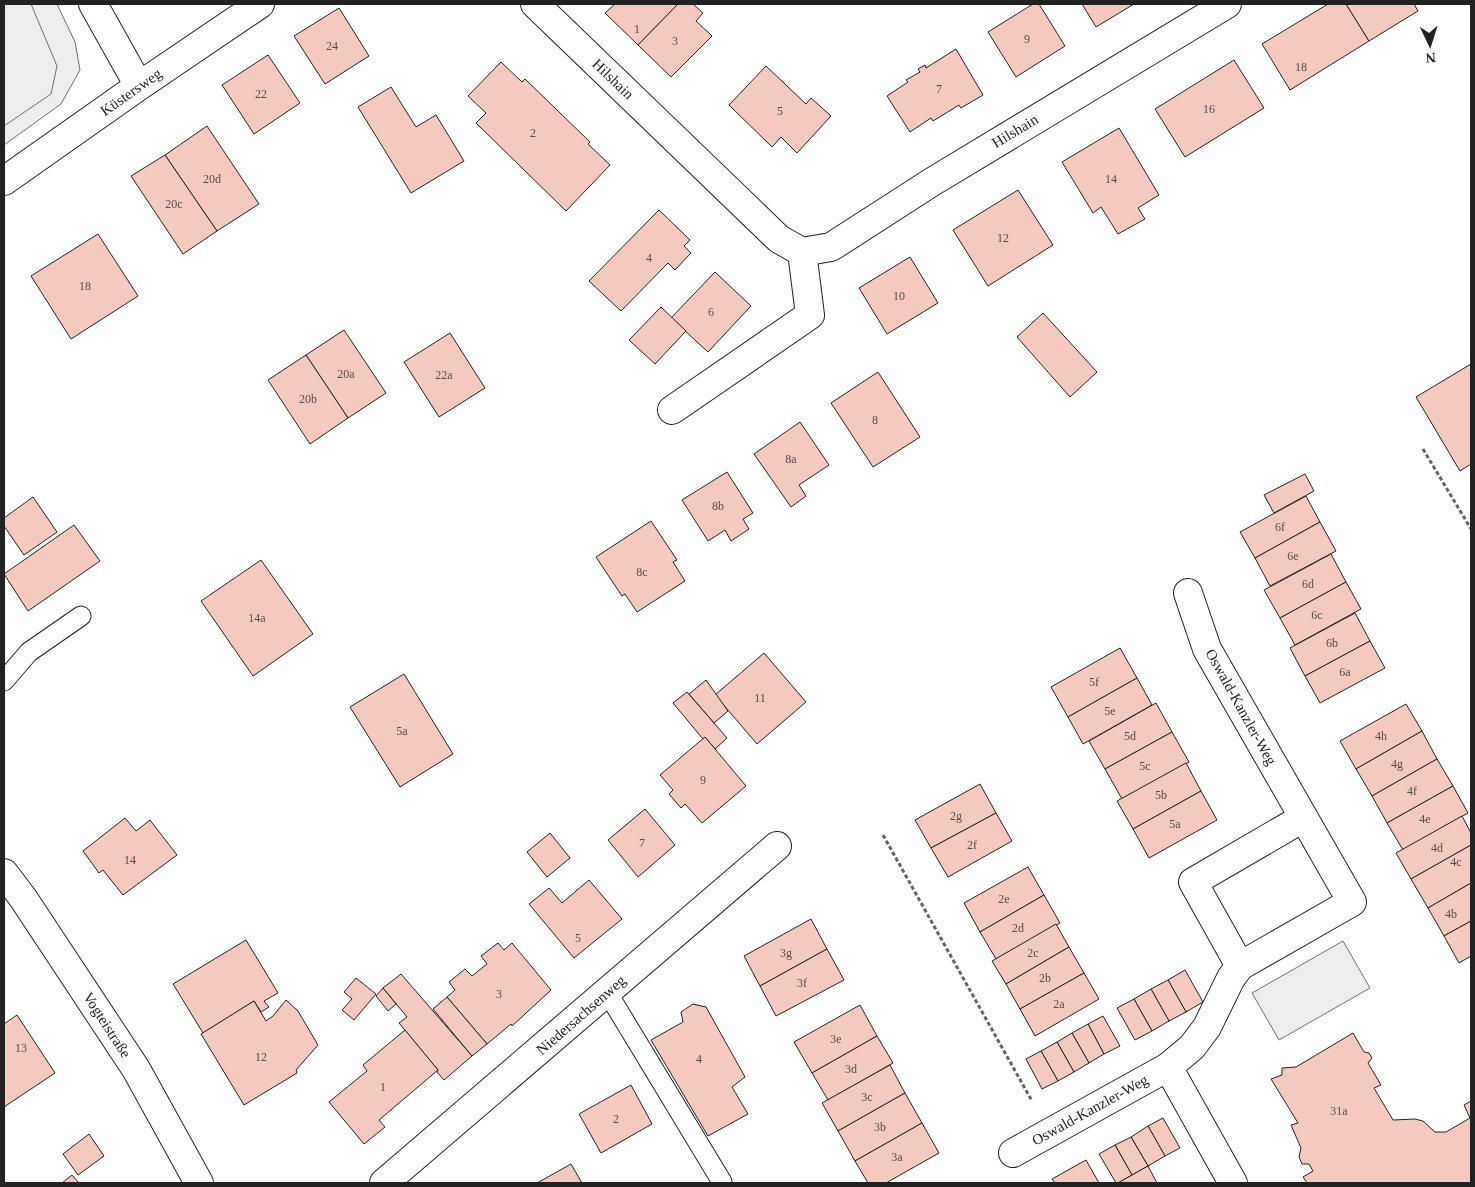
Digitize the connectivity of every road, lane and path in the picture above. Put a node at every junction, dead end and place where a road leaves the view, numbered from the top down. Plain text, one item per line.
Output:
1 (93, 4) edge
2 (260, 4) edge
3 (535, 4) edge
4 (1227, 4) edge
5 (139, 86) junction
6 (4, 182) edge
7 (802, 252) junction
8 (672, 410) dead end
9 (1423, 449) dead end
10 (1471, 529) edge
11 (1188, 593) dead end
12 (82, 616) dead end
13 (4, 681) edge
14 (1303, 818) junction
15 (883, 835) dead end
16 (777, 846) dead end
17 (4, 874) edge
18 (1240, 966) junction
19 (607, 992) junction
20 (1168, 1067) junction
21 (1050, 1133) junction
22 (1012, 1153) dead end
23 (722, 1182) dead end
24 (199, 1183) edge
25 (384, 1183) edge
26 (1233, 1183) edge

1 - 5 street
2 - 5 street, Küstersweg
3 - 7 street, Hilshain
4 - 7 street, Hilshain
5 - 6 street, Küstersweg
7 - 8 street
9 - 10 path
11 - 14 street, Oswald-Kanzler-Weg
12 - 13 lane
14 - 18 street
14 - 18 street, Oswald-Kanzler-Weg
15 - 21 path
16 - 19 street, Niedersachsenweg
17 - 24 street, Vogteistraße
18 - 20 street, Oswald-Kanzler-Weg
19 - 23 lane
19 - 25 street, Niedersachsenweg
20 - 21 street, Oswald-Kanzler-Weg
20 - 26 street
21 - 22 street, Oswald-Kanzler-Weg

